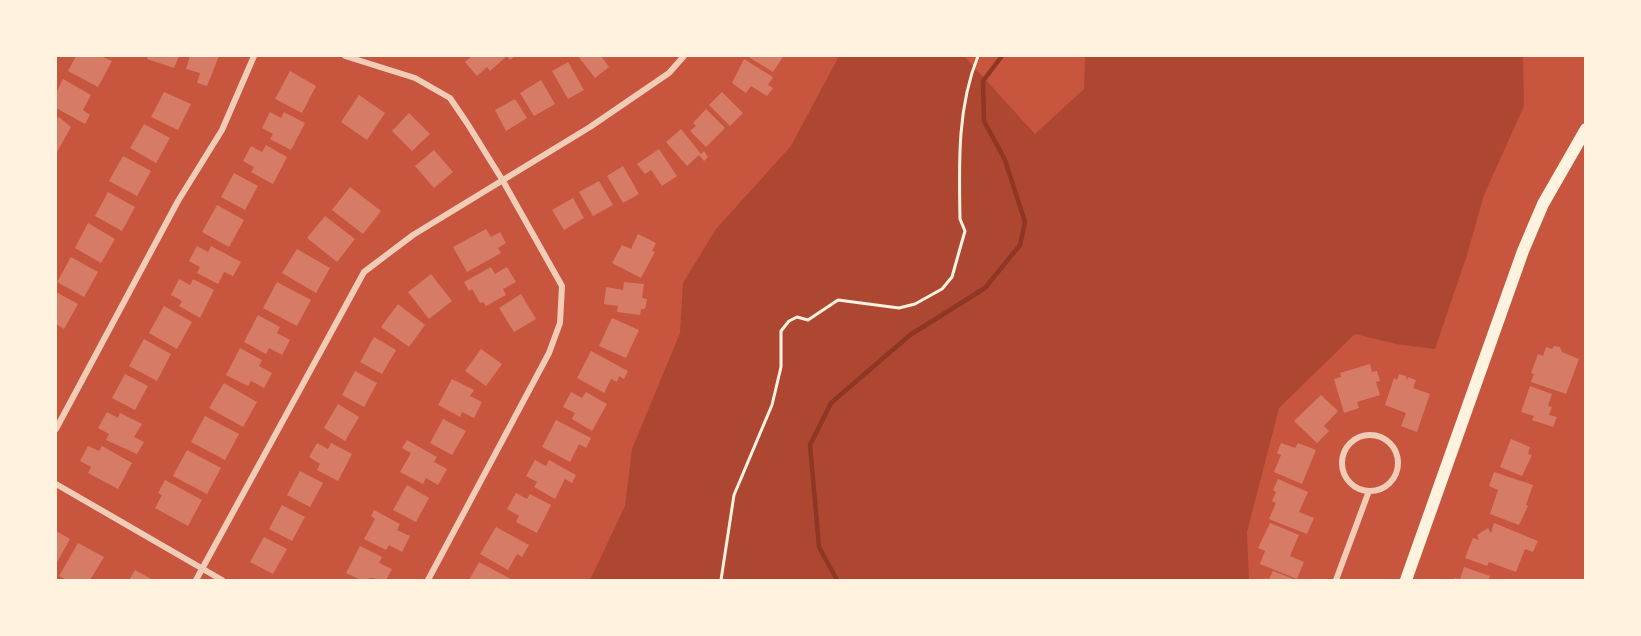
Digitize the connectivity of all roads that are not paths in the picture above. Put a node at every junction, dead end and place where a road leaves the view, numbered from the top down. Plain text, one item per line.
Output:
1 (254, 56) edge
2 (345, 56) edge
3 (684, 56) edge
4 (1586, 129) edge
5 (503, 181) junction
6 (56, 429) edge
7 (56, 484) edge
8 (1369, 491) junction
9 (201, 570) junction
10 (196, 580) edge
11 (222, 580) edge
12 (428, 580) edge
13 (1336, 580) edge
14 (1406, 580) edge

1 - 6 street
2 - 5 street
3 - 5 street
4 - 14 main road
5 - 9 street
5 - 12 street
7 - 9 street
8 - 8 street
8 - 13 street
9 - 10 street
9 - 11 street

